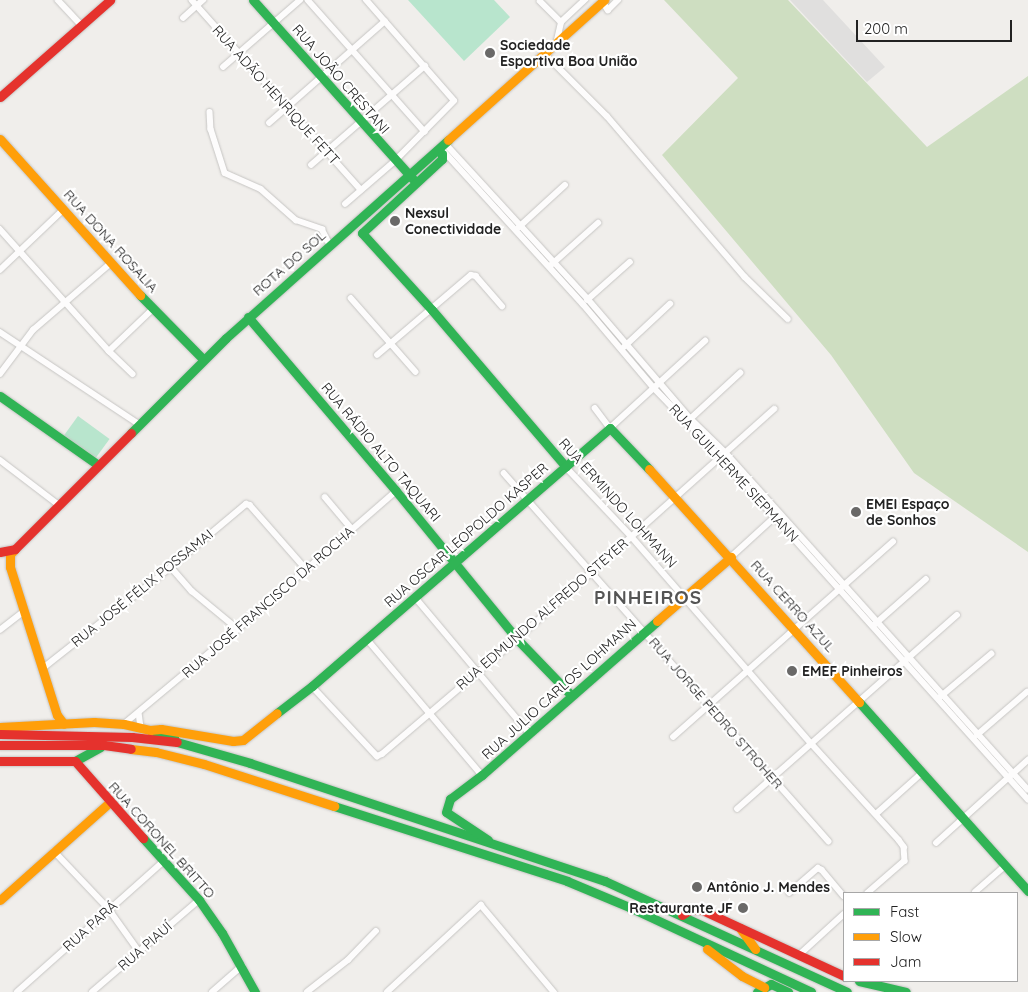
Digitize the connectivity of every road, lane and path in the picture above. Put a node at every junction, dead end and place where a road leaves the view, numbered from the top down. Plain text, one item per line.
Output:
1 (58, 0) edge
2 (110, 0) edge
3 (203, 0) edge
4 (253, 0) edge
5 (300, 0) edge
6 (308, 0) edge
7 (366, 0) edge
8 (585, 0) edge
9 (603, 0) edge
10 (618, 0) edge
11 (540, 1) edge
12 (194, 3) edge
13 (183, 18) dead end
14 (385, 21) junction
15 (561, 22) junction
16 (273, 23) junction
17 (81, 25) junction
18 (557, 42) junction
19 (352, 49) junction
20 (238, 54) junction
21 (545, 54) junction
22 (425, 66) junction
23 (223, 67) dead end
24 (320, 76) junction
25 (393, 94) junction
26 (0, 97) edge
27 (286, 108) junction
28 (210, 112) dead end
29 (269, 123) dead end
30 (361, 123) junction
31 (425, 132) junction
32 (0, 139) edge
33 (444, 150) junction
34 (327, 152) junction
35 (395, 161) junction
36 (311, 164) dead end
37 (409, 175) junction
38 (416, 182) junction
39 (564, 185) dead end
40 (361, 190) junction
41 (345, 204) dead end
42 (64, 209) junction
43 (598, 223) dead end
44 (518, 227) junction
45 (0, 229) edge
46 (348, 230) junction
47 (362, 233) junction
48 (330, 246) junction
49 (20, 251) junction
50 (630, 262) dead end
51 (111, 263) junction
52 (551, 265) junction
53 (0, 270) edge
54 (350, 298) dead end
55 (67, 302) junction
56 (586, 302) junction
57 (670, 304) dead end
58 (502, 306) dead end
59 (153, 309) junction
60 (432, 310) junction
61 (248, 317) junction
62 (788, 319) dead end
63 (608, 323) junction
64 (602, 328) junction
65 (0, 332) edge
66 (705, 341) dead end
67 (21, 346) junction
68 (391, 346) junction
69 (624, 348) junction
70 (109, 351) junction
71 (377, 355) dead end
72 (203, 360) junction
73 (416, 372) dead end
74 (740, 373) dead end
75 (0, 374) edge
76 (133, 374) dead end
77 (657, 386) junction
78 (0, 396) edge
79 (595, 408) dead end
80 (774, 409) dead end
81 (689, 420) junction
82 (139, 424) junction
83 (610, 428) junction
84 (723, 455) junction
85 (0, 460) edge
86 (98, 465) junction
87 (566, 467) junction
88 (504, 473) dead end
89 (396, 491) junction
90 (325, 497) dead end
91 (676, 497) junction
92 (528, 500) junction
93 (59, 505) junction
94 (777, 515) junction
95 (352, 529) junction
96 (631, 536) junction
97 (893, 542) dead end
98 (15, 549) junction
99 (0, 552) edge
100 (0, 557) edge
101 (730, 557) junction
102 (455, 563) junction
103 (10, 567) junction
104 (171, 567) junction
105 (306, 569) junction
106 (591, 573) junction
107 (926, 580) dead end
108 (841, 587) junction
109 (415, 597) junction
110 (685, 598) junction
111 (24, 611) junction
112 (957, 615) dead end
113 (875, 624) junction
114 (238, 629) junction
115 (796, 629) junction
116 (0, 630) edge
117 (644, 632) junction
118 (367, 639) junction
119 (517, 639) junction
120 (991, 654) dead end
121 (907, 659) junction
122 (42, 669) junction
123 (749, 671) junction
124 (477, 672) junction
125 (312, 686) junction
126 (1027, 692) dead end
127 (571, 695) junction
128 (940, 697) junction
129 (860, 702) junction
130 (710, 705) junction
131 (139, 713) junction
132 (430, 713) junction
133 (124, 724) junction
134 (60, 725) junction
135 (0, 727) edge
136 (146, 729) junction
137 (529, 733) junction
138 (0, 734) edge
139 (976, 736) junction
140 (673, 737) dead end
141 (184, 743) junction
142 (811, 743) junction
143 (0, 745) edge
144 (104, 745) junction
145 (1028, 760) edge
146 (0, 761) edge
147 (75, 761) junction
148 (923, 772) junction
149 (482, 775) junction
150 (1011, 776) junction
151 (772, 778) junction
152 (1028, 789) edge
153 (1028, 799) edge
154 (110, 802) junction
155 (737, 809) dead end
156 (876, 814) junction
157 (963, 818) junction
158 (489, 841) junction
159 (829, 841) dead end
160 (936, 842) dead end
161 (54, 851) junction
162 (164, 861) junction
163 (1006, 865) junction
164 (1028, 891) edge
165 (869, 892) edge
166 (975, 892) edge
167 (789, 893) dead end
168 (843, 895) edge
169 (0, 900) edge
170 (199, 900) junction
171 (109, 909) junction
172 (682, 915) junction
173 (843, 915) edge
174 (740, 928) junction
175 (376, 931) dead end
176 (688, 935) junction
177 (139, 951) junction
178 (758, 952) junction
179 (798, 956) junction
180 (242, 966) junction
181 (843, 976) edge
182 (748, 979) junction
183 (863, 982) edge
184 (760, 989) edge
185 (24, 990) edge
186 (17, 992) edge
187 (92, 992) edge
188 (212, 992) edge
189 (255, 992) edge
190 (307, 992) edge
191 (388, 992) edge
192 (554, 992) edge
193 (752, 992) edge
194 (778, 992) edge
195 (788, 992) edge
196 (811, 992) edge
197 (847, 992) edge
198 (906, 992) edge

1 - 17 street
2 - 17 main road
3 - 12 street
4 - 16 main road, RUA JOÃO CRESTANI
5 - 16 street
6 - 19 street
7 - 14 street
8 - 15 street
9 - 10 street
9 - 18 main road, ROTA DO SOL
11 - 15 street
12 - 13 street
12 - 20 street, RUA ADÃO HENRIQUE FETT
14 - 19 street
14 - 22 street
15 - 18 street
16 - 20 street
16 - 24 main road, RUA JOÃO CRESTANI
17 - 26 main road
18 - 21 main road, ROTA DO SOL
19 - 24 street
19 - 25 street
20 - 23 street
20 - 27 street, RUA ADÃO HENRIQUE FETT
21 - 33 main road, ROTA DO SOL
21 - 62 street
22 - 25 street
22 - 31 street
24 - 27 street
24 - 30 main road, RUA JOÃO CRESTANI
25 - 30 street
25 - 31 street
27 - 29 street
27 - 34 street, RUA ADÃO HENRIQUE FETT
28 - 48 street
30 - 34 street
30 - 35 main road, RUA JOÃO CRESTANI
31 - 35 street
32 - 42 main road, RUA DONA ROSALIA
33 - 37 main road, ROTA DO SOL
33 - 38 main road
33 - 44 street, RUA GUILHERME SIEPMANN
34 - 36 street
34 - 40 street, RUA ADÃO HENRIQUE FETT
35 - 37 main road, RUA JOÃO CRESTANI
35 - 40 street
37 - 38 main road, RUA JOÃO CRESTANI
37 - 46 main road, ROTA DO SOL
38 - 47 main road
39 - 44 street
40 - 41 street
42 - 49 street
42 - 51 main road, RUA DONA ROSALIA
43 - 52 street
44 - 52 street, RUA GUILHERME SIEPMANN
45 - 49 street
46 - 47 main road
46 - 48 main road, ROTA DO SOL
47 - 60 main road, RUA ERMINDO LOHMANN
48 - 61 main road, ROTA DO SOL
49 - 53 street
49 - 55 street
50 - 56 street
51 - 55 street
51 - 59 main road, RUA DONA ROSALIA
52 - 56 street, RUA GUILHERME SIEPMANN
54 - 68 street
55 - 67 street
55 - 70 street
56 - 63 street, RUA GUILHERME SIEPMANN
56 - 64 street, RUA GUILHERME SIEPMANN
57 - 69 street
58 - 60 street
59 - 70 street
59 - 72 main road, RUA DONA ROSALIA
60 - 68 street
60 - 87 main road, RUA ERMINDO LOHMANN
61 - 72 main road, ROTA DO SOL
61 - 89 main road, RUA RÁDIO ALTO TAQUARI
63 - 64 street
63 - 69 street, RUA GUILHERME SIEPMANN
64 - 69 street, RUA GUILHERME SIEPMANN
65 - 67 street
66 - 77 street, RUA OSCAR LEOPOLDO KASPER
67 - 75 street
67 - 82 street
68 - 71 street
68 - 73 street
69 - 77 street, RUA GUILHERME SIEPMANN
70 - 76 street
72 - 82 main road, ROTA DO SOL
74 - 81 street
77 - 81 street, RUA GUILHERME SIEPMANN
77 - 83 street, RUA OSCAR LEOPOLDO KASPER
78 - 86 main road
79 - 83 street, RUA CERRO AZUL
80 - 84 street, RUA EDMUNDO ALFREDO STEYER
81 - 84 street, RUA GUILHERME SIEPMANN
82 - 86 main road, ROTA DO SOL
83 - 87 main road, RUA OSCAR LEOPOLDO KASPER
83 - 91 main road, RUA CERRO AZUL
84 - 91 street, RUA EDMUNDO ALFREDO STEYER
84 - 94 street, RUA GUILHERME SIEPMANN
85 - 93 street
86 - 93 main road, ROTA DO SOL
87 - 92 main road, RUA OSCAR LEOPOLDO KASPER
87 - 96 street, RUA ERMINDO LOHMANN
88 - 92 street, RUA JORGE PEDRO STROHER
89 - 95 street, RUA JOSÉ FRANCISCO DA ROCHA
89 - 102 main road, RUA RÁDIO ALTO TAQUARI
90 - 95 street
91 - 96 street, RUA EDMUNDO ALFREDO STEYER
91 - 101 main road, RUA CERRO AZUL
92 - 102 main road, RUA OSCAR LEOPOLDO KASPER
92 - 106 street, RUA JORGE PEDRO STROHER
93 - 98 main road, ROTA DO SOL
94 - 101 street, RUA JULIO CARLOS LOHMANN
94 - 108 street, RUA GUILHERME SIEPMANN
95 - 105 street, RUA JOSÉ FRANCISCO DA ROCHA
96 - 106 street, RUA EDMUNDO ALFREDO STEYER
96 - 110 street, RUA ERMINDO LOHMANN
97 - 108 street
98 - 99 main road
98 - 103 main road
100 - 103 main road
101 - 110 main road, RUA JULIO CARLOS LOHMANN
101 - 115 main road, RUA CERRO AZUL
102 - 109 main road, RUA OSCAR LEOPOLDO KASPER
102 - 119 main road, RUA RÁDIO ALTO TAQUARI
103 - 111 main road
104 - 105 street, RUA JOSÉ FÉLIX POSSAMAI
104 - 114 street
104 - 122 street, RUA JOSÉ FÉLIX POSSAMAI
105 - 114 street, RUA JOSÉ FRANCISCO DA ROCHA
106 - 117 street, RUA JORGE PEDRO STROHER
106 - 119 street, RUA EDMUNDO ALFREDO STEYER
107 - 113 street
108 - 113 street, RUA GUILHERME SIEPMANN
108 - 115 street
109 - 118 main road, RUA OSCAR LEOPOLDO KASPER
109 - 124 street
110 - 117 main road, RUA JULIO CARLOS LOHMANN
110 - 123 street, RUA ERMINDO LOHMANN
111 - 116 street
111 - 122 main road
112 - 121 street
113 - 121 street, RUA GUILHERME SIEPMANN
114 - 131 street, RUA JOSÉ FRANCISCO DA ROCHA
115 - 123 street
115 - 129 main road, RUA CERRO AZUL
117 - 127 main road, RUA JULIO CARLOS LOHMANN
117 - 130 street, RUA JORGE PEDRO STROHER
118 - 125 main road, RUA OSCAR LEOPOLDO KASPER
118 - 132 street
119 - 124 street, RUA EDMUNDO ALFREDO STEYER
119 - 127 main road, RUA RÁDIO ALTO TAQUARI
120 - 128 street
121 - 128 street, RUA GUILHERME SIEPMANN
121 - 129 street
122 - 134 main road
123 - 130 street
123 - 142 street, RUA ERMINDO LOHMANN
124 - 132 street, RUA EDMUNDO ALFREDO STEYER
124 - 137 street
125 - 132 street, RUA EDMUNDO ALFREDO STEYER
125 - 136 main road, RUA OSCAR LEOPOLDO KASPER
126 - 139 street
127 - 137 main road, RUA JULIO CARLOS LOHMANN
128 - 139 street, RUA GUILHERME SIEPMANN
129 - 142 street
129 - 148 main road, RUA CERRO AZUL
130 - 140 street
130 - 151 street, RUA JORGE PEDRO STROHER
131 - 133 street, RUA JOSÉ FRANCISCO DA ROCHA
131 - 136 street
132 - 149 street
133 - 134 main road
133 - 136 main road
134 - 135 main road
136 - 141 main road
137 - 149 main road, RUA JULIO CARLOS LOHMANN
138 - 141 main road
139 - 150 street, RUA GUILHERME SIEPMANN
141 - 158 main road
142 - 151 street
142 - 156 street, RUA ERMINDO LOHMANN
143 - 144 main road
144 - 147 main road
144 - 176 main road
145 - 150 street
146 - 147 main road
147 - 154 main road, RUA CORONEL BRITTO
148 - 156 street
148 - 157 main road, RUA CERRO AZUL
149 - 158 main road, RUA JULIO CARLOS LOHMANN
150 - 152 street, RUA GUILHERME SIEPMANN
150 - 153 street, RUA GUILHERME SIEPMANN
150 - 157 street
151 - 155 street
151 - 159 street, RUA JORGE PEDRO STROHER
154 - 161 main road
154 - 162 main road, RUA CORONEL BRITTO
156 - 165 street, RUA ERMINDO LOHMANN
157 - 160 street
157 - 163 main road, RUA CERRO AZUL
158 - 172 main road
161 - 169 main road
161 - 171 street
162 - 170 main road, RUA CORONEL BRITTO
162 - 171 street, RUA PARÁ
163 - 164 main road, RUA CERRO AZUL
163 - 166 street
167 - 168 street
170 - 177 street, RUA PIAUÍ
170 - 180 main road, RUA CORONEL BRITTO
171 - 177 street
171 - 185 street, RUA PARÁ
172 - 174 main road
172 - 178 main road
173 - 179 street
174 - 178 main road
174 - 179 main road
175 - 190 street
176 - 182 main road
176 - 196 main road
177 - 187 street, RUA PIAUÍ
178 - 197 main road
179 - 181 main road
180 - 188 street
180 - 189 main road, RUA CORONEL BRITTO
182 - 184 main road
182 - 193 main road
183 - 198 main road
184 - 194 main road
184 - 195 main road
185 - 186 street, RUA PARÁ
191 - 192 street

